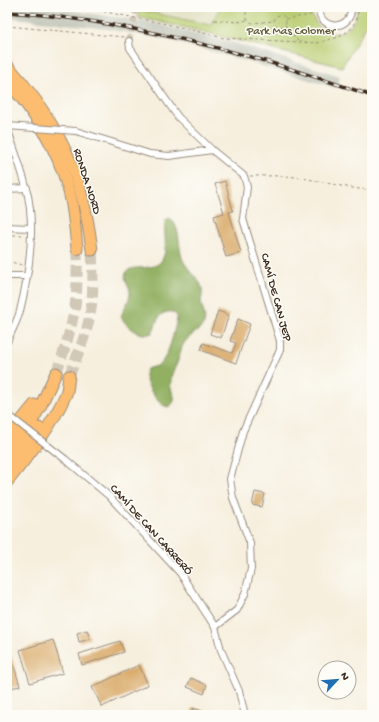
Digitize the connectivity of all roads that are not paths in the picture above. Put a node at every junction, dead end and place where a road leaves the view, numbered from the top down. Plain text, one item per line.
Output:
1 (315, 7) edge
2 (351, 7) edge
3 (319, 10) edge
4 (128, 40) tunnel mouth
5 (7, 66) edge
6 (7, 81) edge
7 (7, 126) edge
8 (212, 150) junction
9 (7, 188) edge
10 (27, 188) junction
11 (7, 227) edge
12 (30, 228) junction
13 (77, 249) tunnel mouth
14 (92, 250) tunnel mouth
15 (7, 276) edge
16 (26, 276) junction
17 (9, 333) edge
18 (7, 342) edge
19 (7, 414) edge
20 (7, 438) edge
21 (7, 452) edge
22 (7, 468) edge
23 (7, 482) edge
24 (215, 627) junction
25 (245, 715) edge

1 - 3 street
2 - 3 street
4 - 8 street
5 - 14 highway, RONDA NORD
6 - 13 highway, RONDA NORD
7 - 8 street, bridge
7 - 10 street
8 - 24 street, CAMÍ DE CAN JEP
9 - 10 street
10 - 12 street
11 - 12 street
12 - 16 street
15 - 16 street
16 - 17 street
17 - 18 street
19 - 24 street, CAMÍ DE CAN CARRERÓ, bridge
20 - 21 highway
22 - 23 highway
24 - 25 street, CAMÍ DE CAN CARRERÓ

